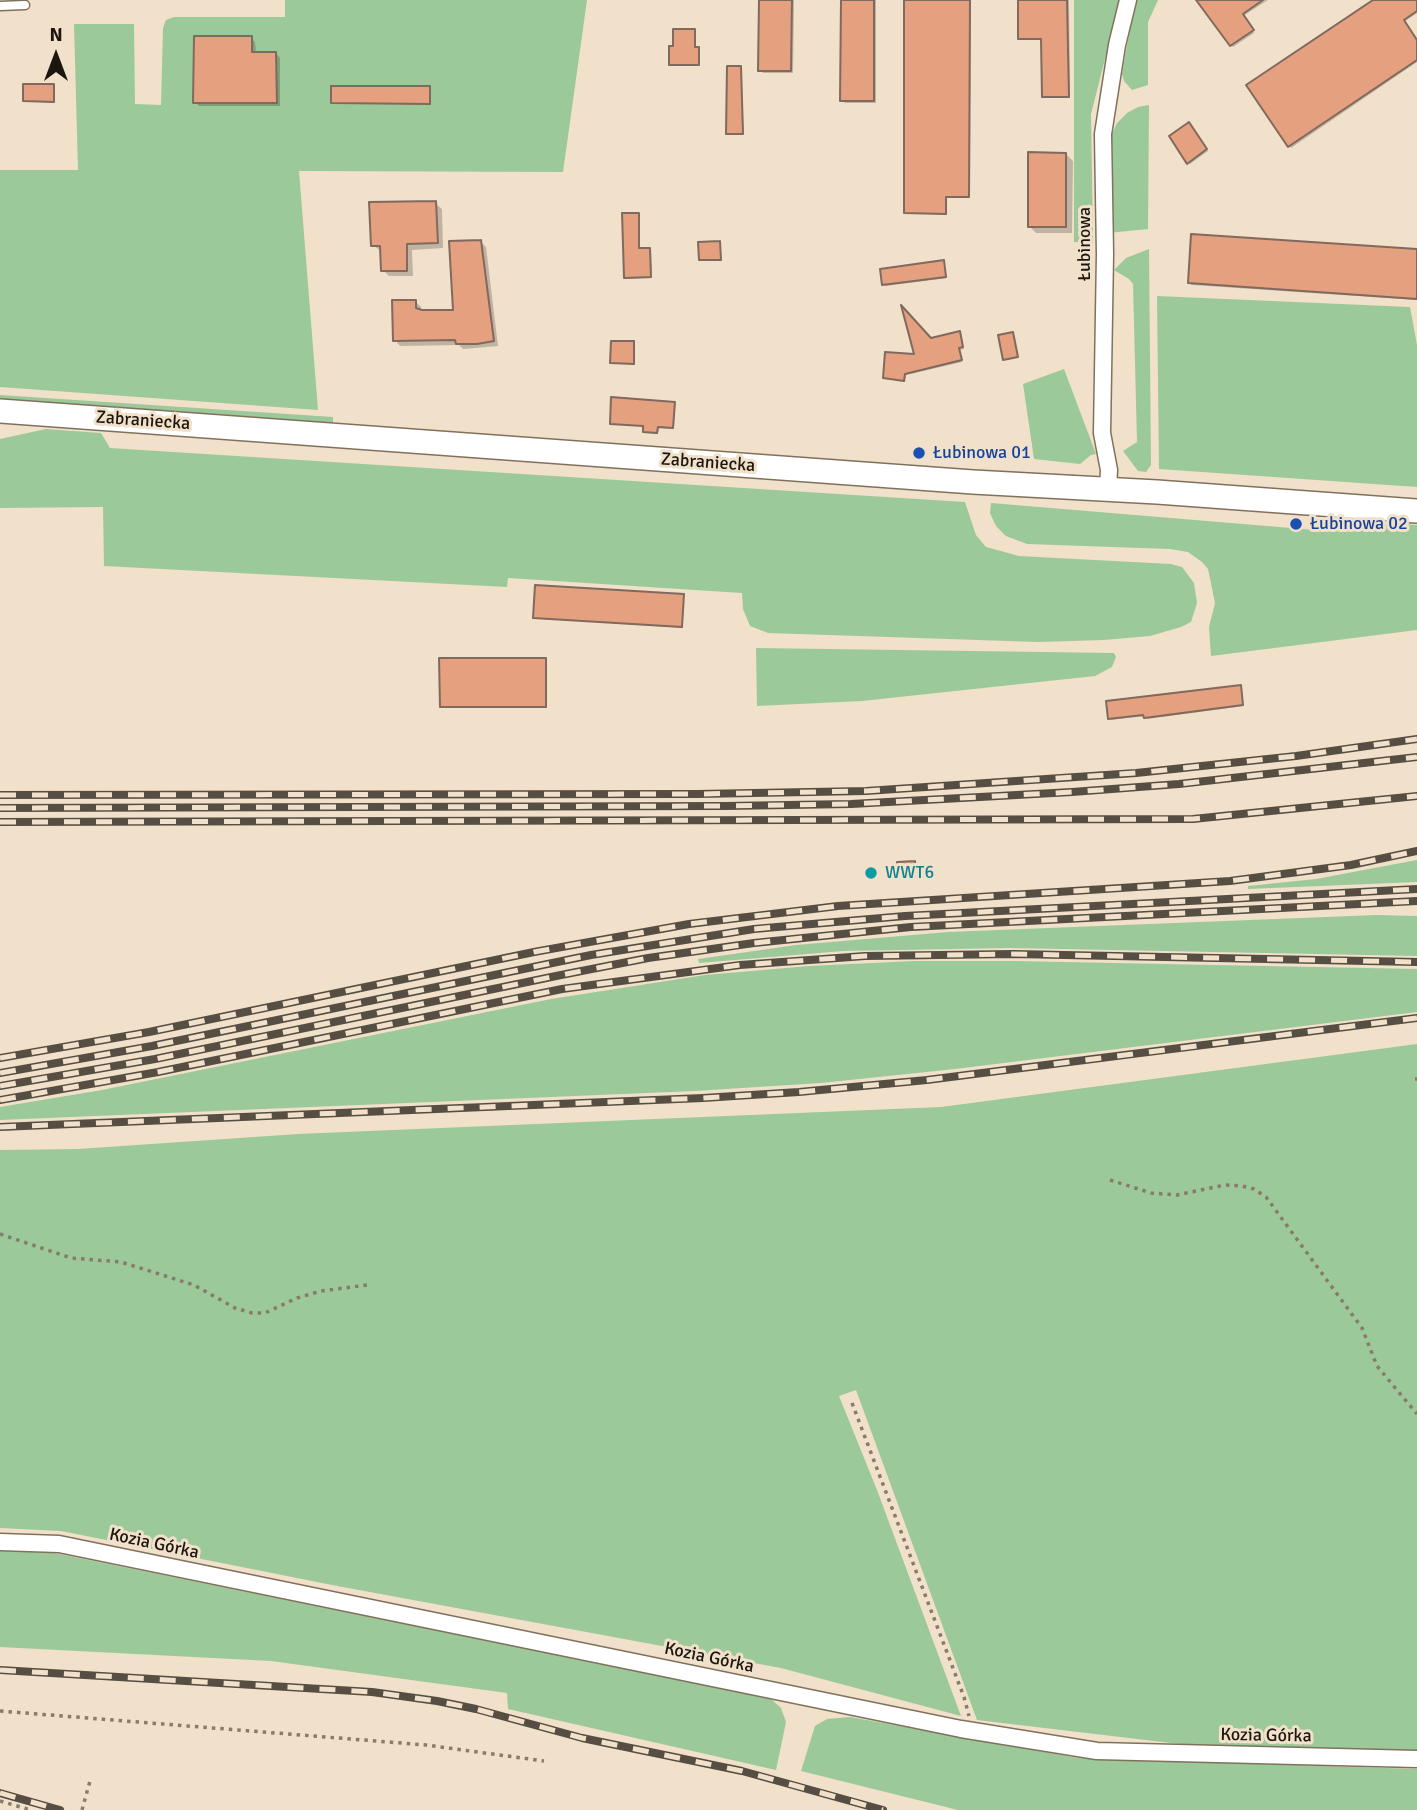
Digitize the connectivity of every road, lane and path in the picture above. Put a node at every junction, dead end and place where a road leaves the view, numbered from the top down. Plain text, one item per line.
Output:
1 (1128, 0) edge
2 (24, 5) dead end
3 (0, 6) edge
4 (0, 411) edge
5 (1108, 489) junction
6 (1417, 511) edge
7 (1110, 1180) dead end
8 (0, 1234) edge
9 (367, 1284) dead end
10 (852, 1403) dead end
11 (1417, 1414) edge
12 (0, 1542) edge
13 (0, 1711) edge
14 (973, 1731) junction
15 (1417, 1759) edge
16 (544, 1760) dead end
17 (90, 1781) dead end
18 (0, 1801) edge
19 (31, 1810) edge
20 (82, 1810) edge

1 - 5 street, Łubinowa
2 - 3 lane
4 - 5 main road, Zabraniecka
5 - 6 main road, Zabraniecka
7 - 11 path
8 - 9 path
10 - 14 path
12 - 14 street, Kozia Górka
13 - 16 path
14 - 15 street, Kozia Górka
17 - 20 path
18 - 19 path

